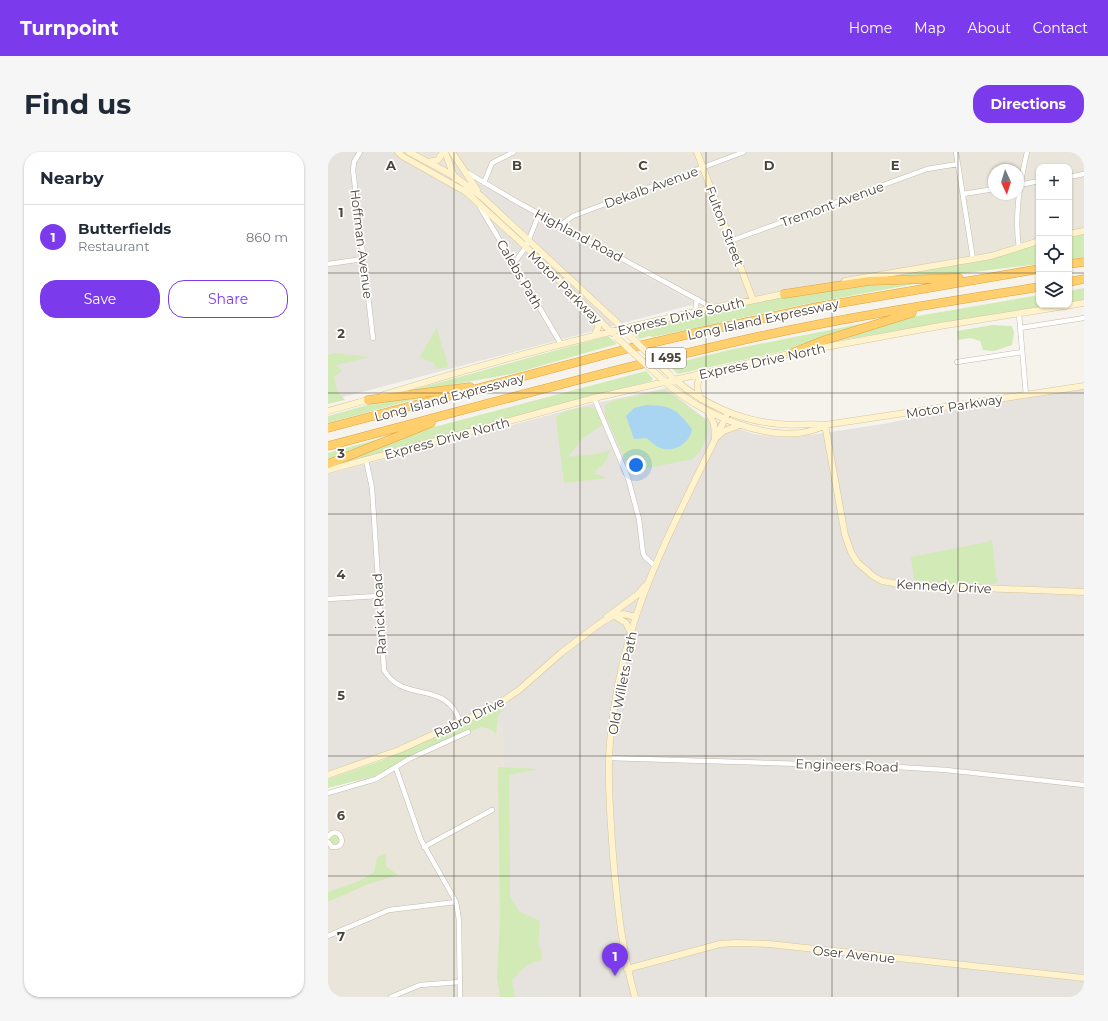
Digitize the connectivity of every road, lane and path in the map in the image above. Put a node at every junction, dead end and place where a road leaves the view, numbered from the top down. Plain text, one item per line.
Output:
1 (360, 152) edge
2 (398, 152) edge
3 (409, 152) edge
4 (420, 152) edge
5 (444, 152) edge
6 (452, 152) edge
7 (514, 152) edge
8 (696, 152) edge
9 (744, 152) edge
10 (956, 152) edge
11 (1027, 152) edge
12 (424, 161) junction
13 (958, 164) junction
14 (1024, 164) edge
15 (462, 168) junction
16 (703, 168) junction
17 (1084, 174) edge
18 (454, 176) junction
19 (1072, 176) edge
20 (1036, 182) edge
21 (484, 183) junction
22 (1024, 184) edge
23 (457, 186) junction
24 (988, 190) edge
25 (963, 194) junction
26 (482, 197) junction
27 (1018, 200) edge
28 (478, 204) junction
29 (539, 214) junction
30 (561, 225) junction
31 (1084, 232) edge
32 (1072, 234) edge
33 (529, 239) junction
34 (730, 241) junction
35 (1036, 241) edge
36 (526, 247) junction
37 (1019, 248) junction
38 (364, 259) junction
39 (973, 259) junction
40 (1084, 262) edge
41 (514, 263) junction
42 (328, 264) edge
43 (1072, 264) edge
44 (1036, 269) edge
45 (1036, 269) edge
46 (1084, 280) edge
47 (1072, 282) edge
48 (1036, 288) edge
49 (1010, 292) junction
50 (784, 294) junction
51 (697, 299) junction
52 (753, 300) junction
53 (1084, 303) edge
54 (713, 308) junction
55 (695, 312) junction
56 (1019, 314) junction
57 (1084, 318) edge
58 (598, 319) junction
59 (1020, 328) junction
60 (624, 329) junction
61 (611, 332) junction
62 (594, 336) junction
63 (373, 338) dead end
64 (561, 344) junction
65 (1022, 352) junction
66 (790, 354) junction
67 (957, 362) dead end
68 (704, 373) junction
69 (673, 378) junction
70 (664, 380) junction
71 (489, 386) junction
72 (1084, 386) edge
73 (1026, 394) junction
74 (516, 396) junction
75 (594, 398) junction
76 (701, 399) junction
77 (368, 400) junction
78 (328, 411) edge
79 (707, 411) junction
80 (728, 412) junction
81 (725, 419) junction
82 (743, 425) junction
83 (825, 425) junction
84 (328, 428) edge
85 (716, 438) junction
86 (328, 446) edge
87 (366, 460) junction
88 (328, 464) edge
89 (328, 470) edge
90 (655, 566) junction
91 (648, 584) junction
92 (1084, 592) edge
93 (378, 596) junction
94 (328, 600) edge
95 (613, 616) junction
96 (636, 617) junction
97 (602, 622) junction
98 (631, 634) junction
99 (460, 722) junction
100 (468, 732) dead end
101 (609, 758) junction
102 (396, 768) junction
103 (328, 775) edge
104 (1084, 785) edge
105 (328, 793) edge
106 (492, 810) dead end
107 (328, 837) edge
108 (329, 845) edge
109 (424, 847) junction
110 (456, 902) junction
111 (328, 936) edge
112 (627, 969) junction
113 (1084, 978) edge
114 (460, 982) junction
115 (391, 997) edge
116 (460, 997) edge
117 (635, 997) edge

1 - 38 street, Hoffman Avenue
2 - 23 main road, Motor Parkway
3 - 12 main road, Motor Parkway
4 - 12 street
5 - 12 main road
5 - 18 main road
6 - 15 main road
7 - 21 street
8 - 16 main road, Fulton Street
9 - 16 street, Dekalb Avenue
10 - 13 street
11 - 14 street
12 - 18 main road, Motor Parkway
13 - 25 street
13 - 34 street, Tremont Avenue
15 - 21 street, Highland Road
15 - 26 main road
16 - 30 street, Dekalb Avenue
16 - 34 main road, Fulton Street
17 - 19 street
18 - 23 main road
18 - 26 main road, Motor Parkway
20 - 22 street
21 - 29 street, Highland Road
23 - 28 main road, Motor Parkway
24 - 25 street
25 - 39 street
26 - 33 main road, Motor Parkway
27 - 37 street
28 - 36 main road, Motor Parkway
28 - 41 street, Calebs Path
29 - 30 street, Highland Road
29 - 33 street
30 - 51 street, Highland Road
31 - 32 main road
33 - 36 street
33 - 60 main road, Motor Parkway
34 - 52 main road, Fulton Street
35 - 37 main road, Express Drive South
36 - 41 street
36 - 58 main road, Motor Parkway
37 - 39 main road, Express Drive South
38 - 42 street
38 - 63 street, Hoffman Avenue
39 - 50 main road, Express Drive South
40 - 43 highway
41 - 64 street, Calebs Path
44 - 50 highway
45 - 71 highway, Long Island Expressway / I 495
46 - 47 highway
48 - 49 highway, Long Island Expressway / I 495
49 - 66 highway
49 - 74 highway, Long Island Expressway / I 495
50 - 52 main road, Express Drive South
51 - 54 street, Highland Road
51 - 55 street
52 - 54 main road, Express Drive South
53 - 56 main road, Express Drive North
54 - 55 main road, Express Drive South
55 - 60 main road, Express Drive South
56 - 59 street
56 - 66 main road, Express Drive North
57 - 59 street
58 - 61 main road, Motor Parkway
58 - 62 main road
59 - 65 street
60 - 61 main road, Express Drive South
60 - 69 main road, Motor Parkway, bridge
61 - 62 main road, Express Drive South
61 - 70 main road, Motor Parkway, bridge
62 - 64 main road, Express Drive South
64 - 77 main road, Express Drive South
65 - 67 street
65 - 73 street
66 - 68 main road, Express Drive North
68 - 69 main road, Express Drive North
68 - 76 main road
69 - 70 main road, Express Drive North
69 - 76 main road, Motor Parkway
70 - 75 main road, Express Drive North
70 - 79 main road, Motor Parkway
71 - 77 highway
71 - 84 highway, Long Island Expressway / I 495
72 - 73 main road, Motor Parkway
73 - 83 main road, Motor Parkway
74 - 86 highway, Long Island Expressway / I 495
74 - 88 highway
75 - 87 main road, Express Drive North
75 - 90 street
76 - 80 main road, Motor Parkway
77 - 78 main road, Express Drive South
79 - 81 main road, Motor Parkway
79 - 85 main road
80 - 81 main road, Old Willets Path
80 - 83 main road, Motor Parkway
81 - 82 main road, Motor Parkway
81 - 85 main road, Old Willets Path
82 - 83 main road, Motor Parkway
82 - 85 main road
83 - 92 main road, Kennedy Drive
85 - 90 main road, Old Willets Path
87 - 89 main road, Express Drive North
87 - 93 street, Ranick Road
90 - 91 main road, Old Willets Path
91 - 96 main road, Old Willets Path
91 - 97 main road
93 - 94 street
93 - 99 street, Ranick Road
95 - 96 main road, Rabro Drive
95 - 97 main road, Rabro Drive
95 - 98 main road
96 - 98 main road, Old Willets Path
97 - 99 main road, Rabro Drive
98 - 101 main road, Old Willets Path
99 - 103 main road, Rabro Drive
100 - 102 street
101 - 104 street, Engineers Road
101 - 112 main road, Old Willets Path
102 - 105 street
102 - 109 street
106 - 109 street
107 - 108 street
109 - 110 street
110 - 111 street
110 - 114 street
112 - 113 main road, Oser Avenue
112 - 117 main road, Old Willets Path
114 - 115 street
114 - 116 street

